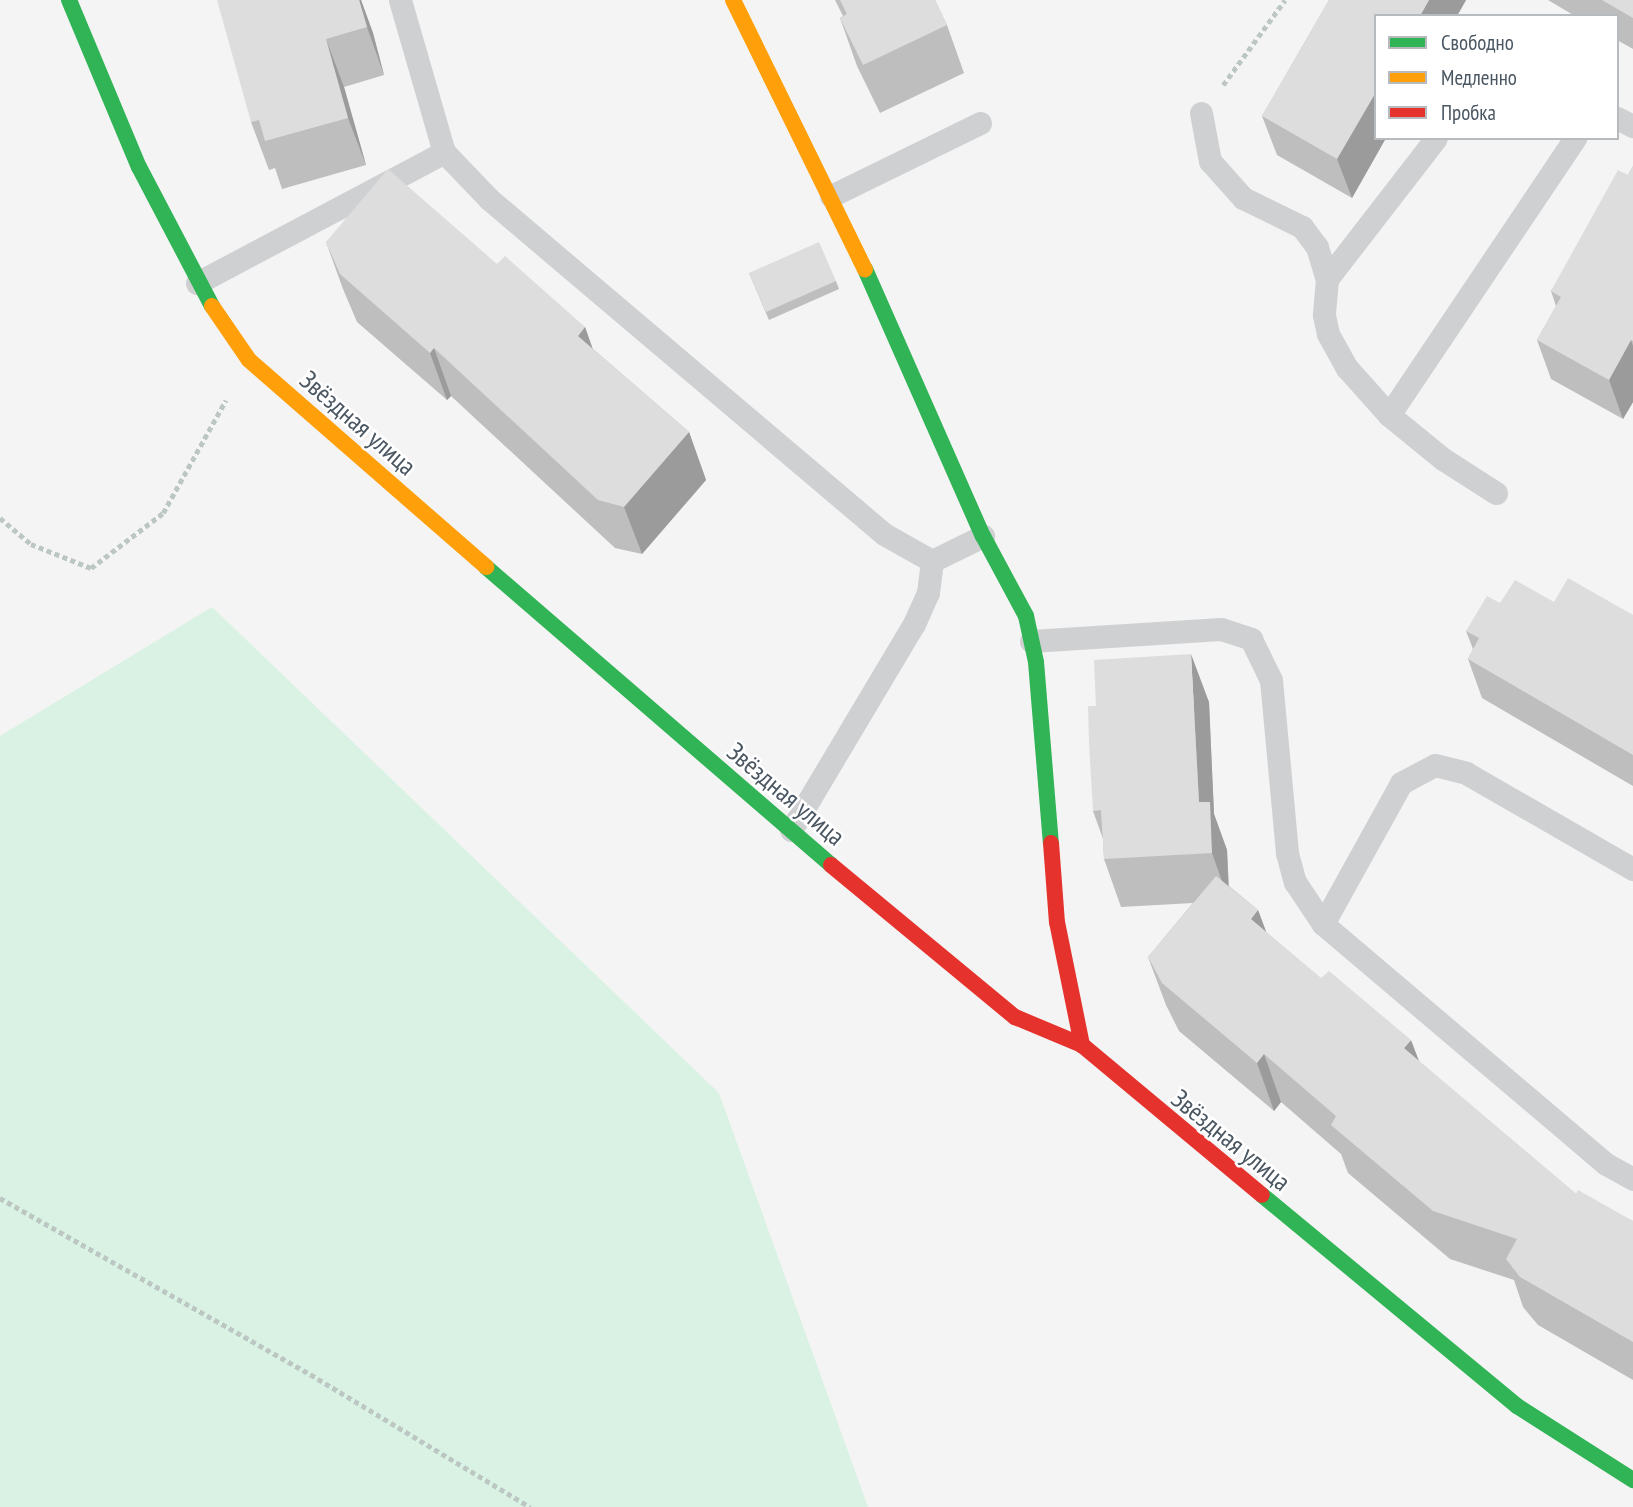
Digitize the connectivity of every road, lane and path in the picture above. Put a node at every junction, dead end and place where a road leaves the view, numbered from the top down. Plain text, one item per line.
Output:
1 (69, 0) edge
2 (400, 0) edge
3 (733, 0) edge
4 (1285, 0) edge
5 (1201, 113) joint
6 (980, 123) dead end
7 (1434, 140) edge
8 (1574, 140) edge
9 (444, 152) junction
10 (831, 196) junction
11 (1327, 279) junction
12 (197, 283) junction
13 (249, 360) junction
14 (1389, 415) junction
15 (1496, 493) dead end
16 (0, 519) edge
17 (983, 536) junction
18 (932, 561) junction
19 (1031, 641) junction
20 (791, 830) junction
21 (1633, 869) edge
22 (1323, 924) junction
23 (1082, 1045) junction
24 (1633, 1180) edge
25 (0, 1198) edge
26 (1633, 1480) edge
27 (530, 1507) edge

1 - 12 street, Звёздная улица
2 - 9 lane
3 - 10 street
4 - 5 path
5 - 11 lane
6 - 10 lane
7 - 11 lane
8 - 14 lane
9 - 12 lane
9 - 18 lane
10 - 17 street
11 - 14 lane
12 - 13 street, Звёздная улица
13 - 16 path
13 - 20 street, Звёздная улица
14 - 15 lane
17 - 18 lane
17 - 19 street
18 - 20 lane
19 - 22 lane
19 - 23 street
20 - 23 street, Звёздная улица
21 - 22 lane
22 - 24 lane
23 - 26 street, Звёздная улица
25 - 27 path

